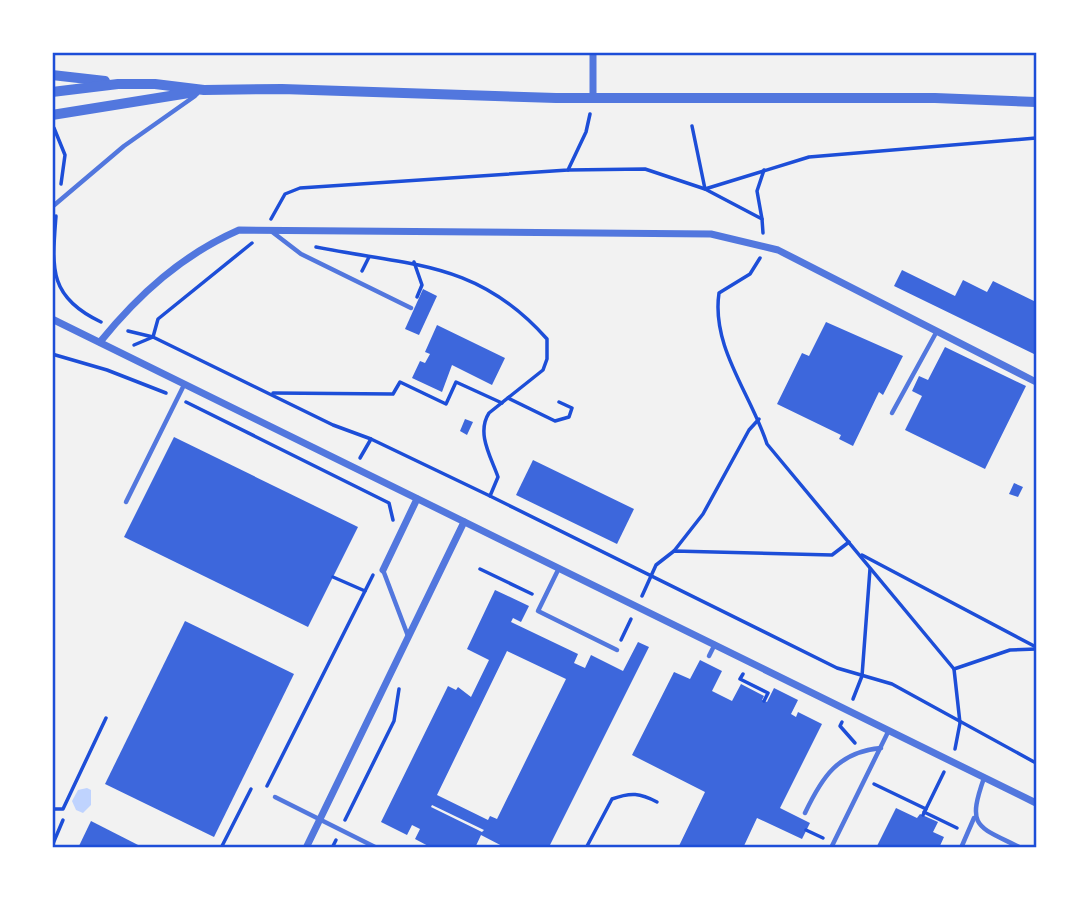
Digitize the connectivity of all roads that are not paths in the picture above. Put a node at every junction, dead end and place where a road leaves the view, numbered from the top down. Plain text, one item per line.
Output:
1 (593, 52) edge
2 (52, 75) edge
3 (118, 84) junction
4 (204, 90) junction
5 (52, 92) edge
6 (593, 98) junction
7 (1037, 102) edge
8 (52, 115) edge
9 (54, 205) edge
10 (268, 229) junction
11 (411, 308) dead end
12 (52, 319) edge
13 (937, 330) junction
14 (100, 342) junction
15 (1037, 382) edge
16 (184, 384) junction
17 (892, 413) dead end
18 (417, 499) junction
19 (125, 502) dead end
20 (464, 522) junction
21 (380, 568) joint
22 (559, 568) junction
23 (408, 636) junction
24 (715, 644) junction
25 (617, 650) dead end
26 (709, 656) dead end
27 (890, 730) junction
28 (881, 748) junction
29 (984, 777) junction
30 (275, 797) dead end
31 (1037, 803) edge
32 (805, 813) dead end
33 (975, 817) junction
34 (319, 818) junction
35 (833, 845) edge
36 (306, 848) edge
37 (377, 848) edge
38 (961, 848) edge
39 (1021, 848) edge

1 - 6 street
2 - 3 street
3 - 4 street
3 - 5 street
4 - 6 street
4 - 8 street
4 - 9 lane
6 - 7 street
10 - 11 lane
10 - 13 street
10 - 14 street
12 - 14 street
13 - 15 street
13 - 17 lane
14 - 16 street
16 - 18 street
16 - 19 lane
18 - 20 street
18 - 21 street
20 - 22 street
20 - 23 street
21 - 23 lane
22 - 24 street
22 - 25 lane
23 - 34 street
24 - 26 lane
24 - 27 street
27 - 28 lane
27 - 29 street
28 - 32 lane
28 - 35 lane
29 - 31 street
29 - 33 lane
30 - 34 lane
33 - 38 lane
33 - 39 lane
34 - 36 street
34 - 37 lane

